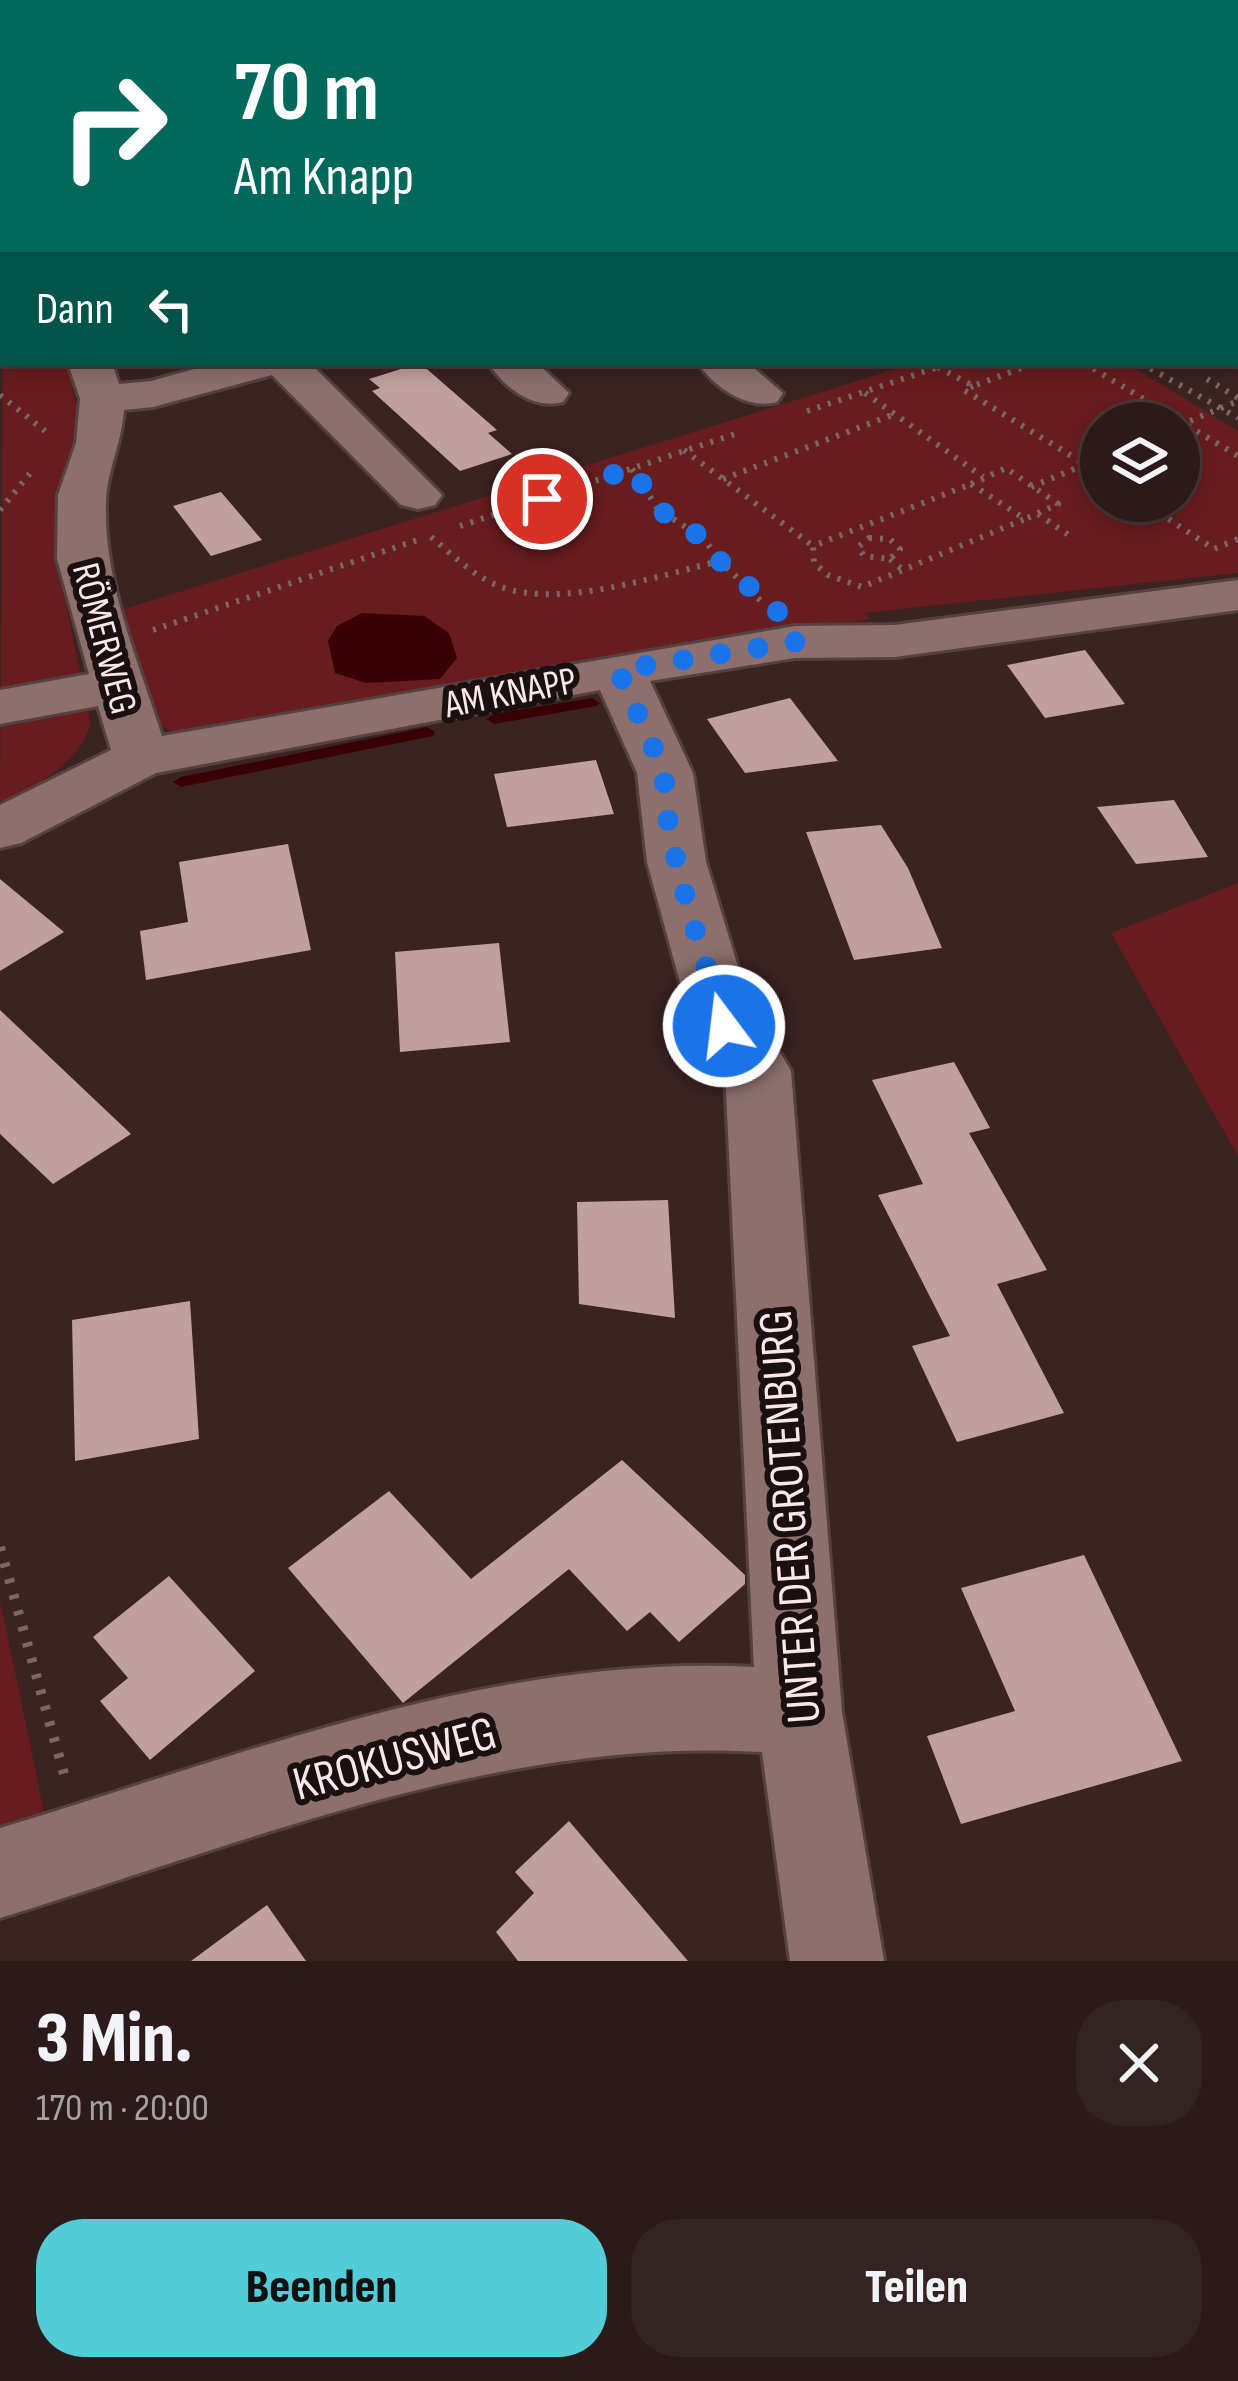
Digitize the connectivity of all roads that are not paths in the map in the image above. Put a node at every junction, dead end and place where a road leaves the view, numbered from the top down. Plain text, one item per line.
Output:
1 (255, 366) edge
2 (288, 366) edge
3 (514, 366) edge
4 (723, 366) edge
5 (96, 381) edge
6 (547, 393) dead end
7 (770, 412) road end
8 (424, 515) road end
9 (1238, 595) edge
10 (111, 666) junction
11 (618, 670) junction
12 (0, 707) edge
13 (141, 758) junction
14 (0, 829) edge
15 (799, 1712) junction
16 (0, 1873) edge
17 (837, 1961) edge

1 - 5 street
2 - 8 street
3 - 6 street
4 - 7 street
5 - 10 street, RÖMERWEG
9 - 11 street, AM KNAPP
10 - 12 street
10 - 13 street, RÖMERWEG
11 - 13 street, AM KNAPP
11 - 15 street, UNTER DER GROTENBURG
13 - 14 street, RÖMERWEG
15 - 16 street, KROKUSWEG
15 - 17 street, UNTER DER GROTENBURG

